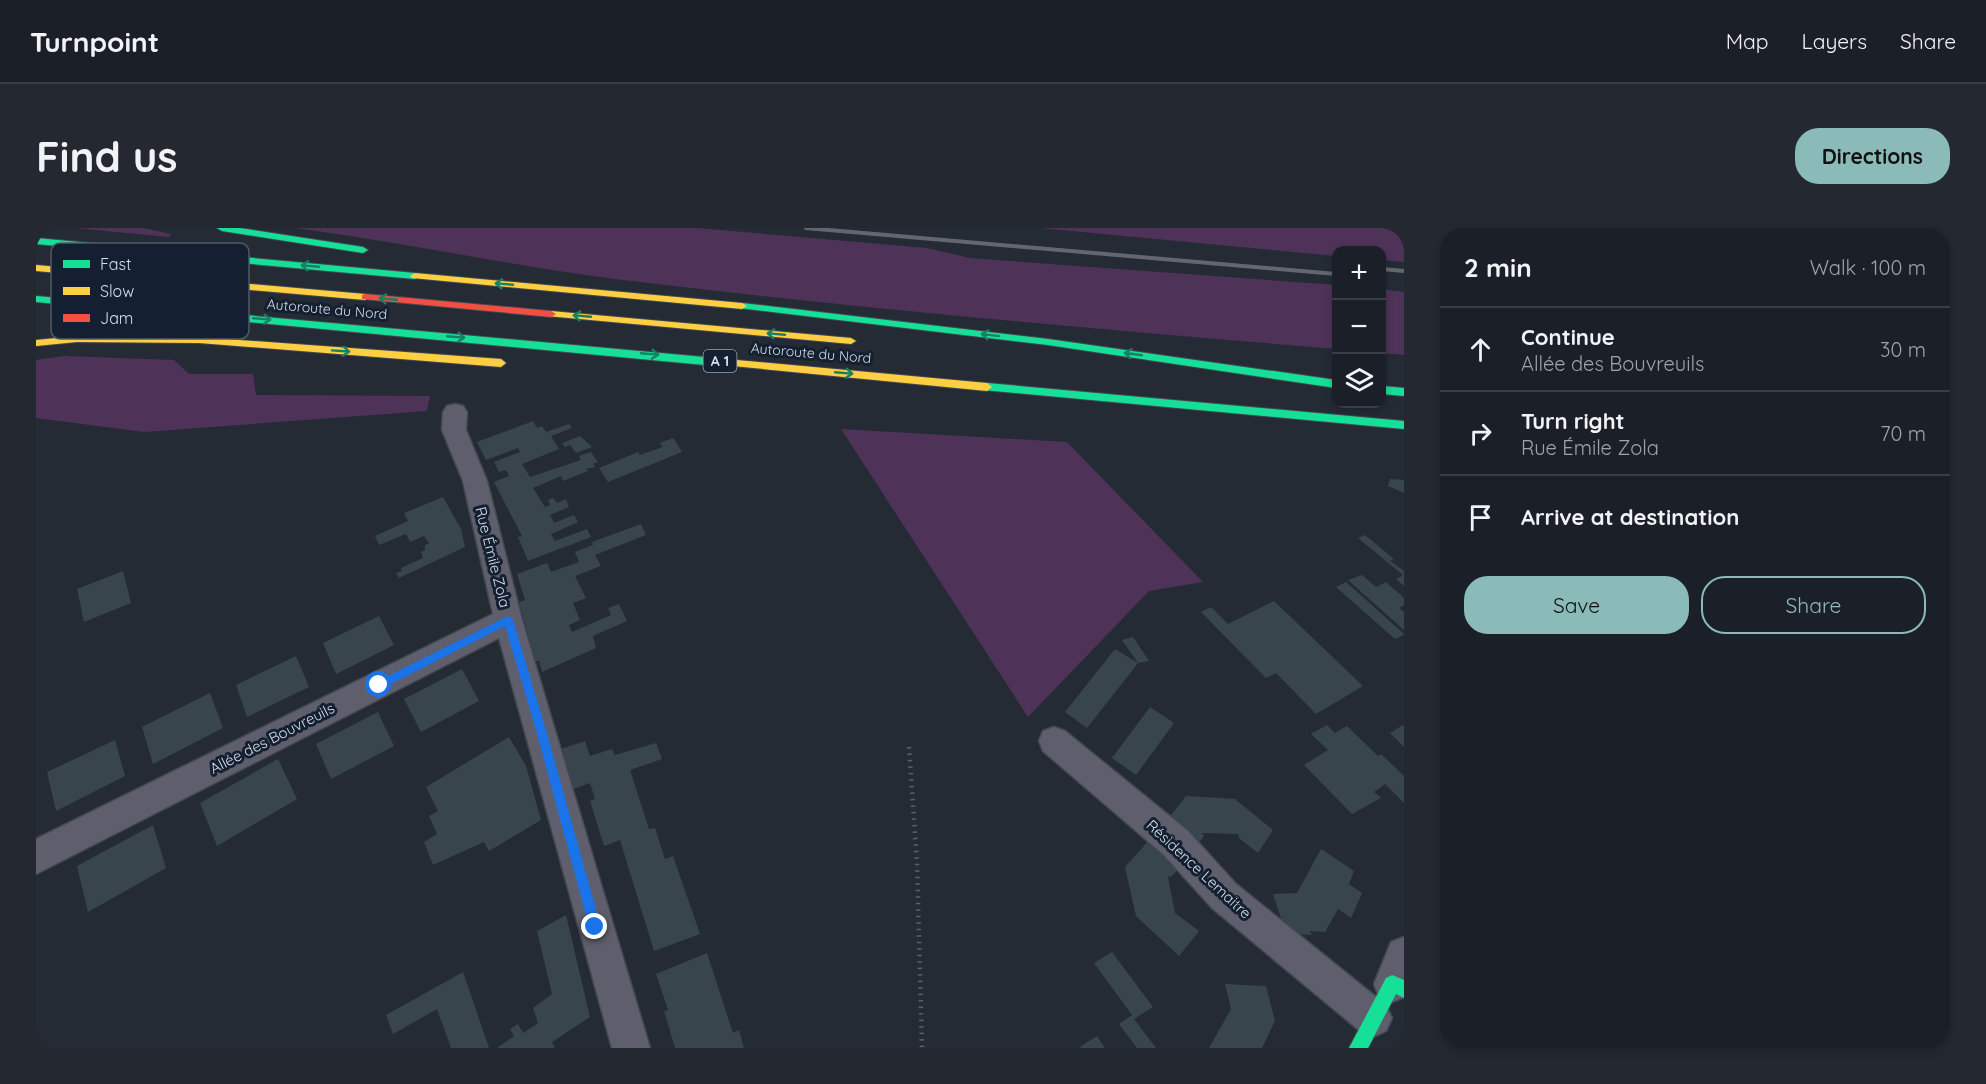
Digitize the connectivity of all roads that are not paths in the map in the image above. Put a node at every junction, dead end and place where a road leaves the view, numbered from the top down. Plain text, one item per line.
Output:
1 (222, 228) edge
2 (36, 241) edge
3 (58, 243) edge
4 (372, 252) dead end
5 (249, 261) edge
6 (476, 267) dead end
7 (36, 268) edge
8 (51, 269) edge
9 (249, 287) edge
10 (36, 299) edge
11 (51, 300) edge
12 (750, 307) junction
13 (249, 319) edge
14 (195, 339) edge
15 (199, 340) junction
16 (860, 342) dead end
17 (36, 343) edge
18 (513, 364) dead end
19 (1098, 364) dead end
20 (1332, 384) edge
21 (1332, 385) edge
22 (1386, 390) edge
23 (1404, 392) edge
24 (455, 412) dead end
25 (1198, 420) dead end
26 (1404, 425) edge
27 (1404, 435) edge
28 (508, 620) junction
29 (1054, 741) dead end
30 (36, 856) edge
31 (1400, 976) edge
32 (1366, 1033) edge
33 (631, 1048) edge

1 - 4 main road
3 -> 2 main road
12 -> 5 main road
6 - 12 main road
8 -> 7 main road, Autoroute du Nord / A 1
16 -> 9 main road, Autoroute du Nord / A 1
10 -> 11 main road, Autoroute du Nord / A 1
20 -> 12 main road
13 -> 26 main road, Autoroute du Nord / A 1
14 - 15 main road
15 - 17 main road
15 -> 18 main road
19 - 21 main road
22 - 23 main road
24 - 28 street, Rue Émile Zola
25 - 27 main road
28 - 30 street, Allée des Bouvreuils
28 - 33 street, Rue Émile Zola
29 - 32 street, Résidence Lemaitre
31 - 32 main road

